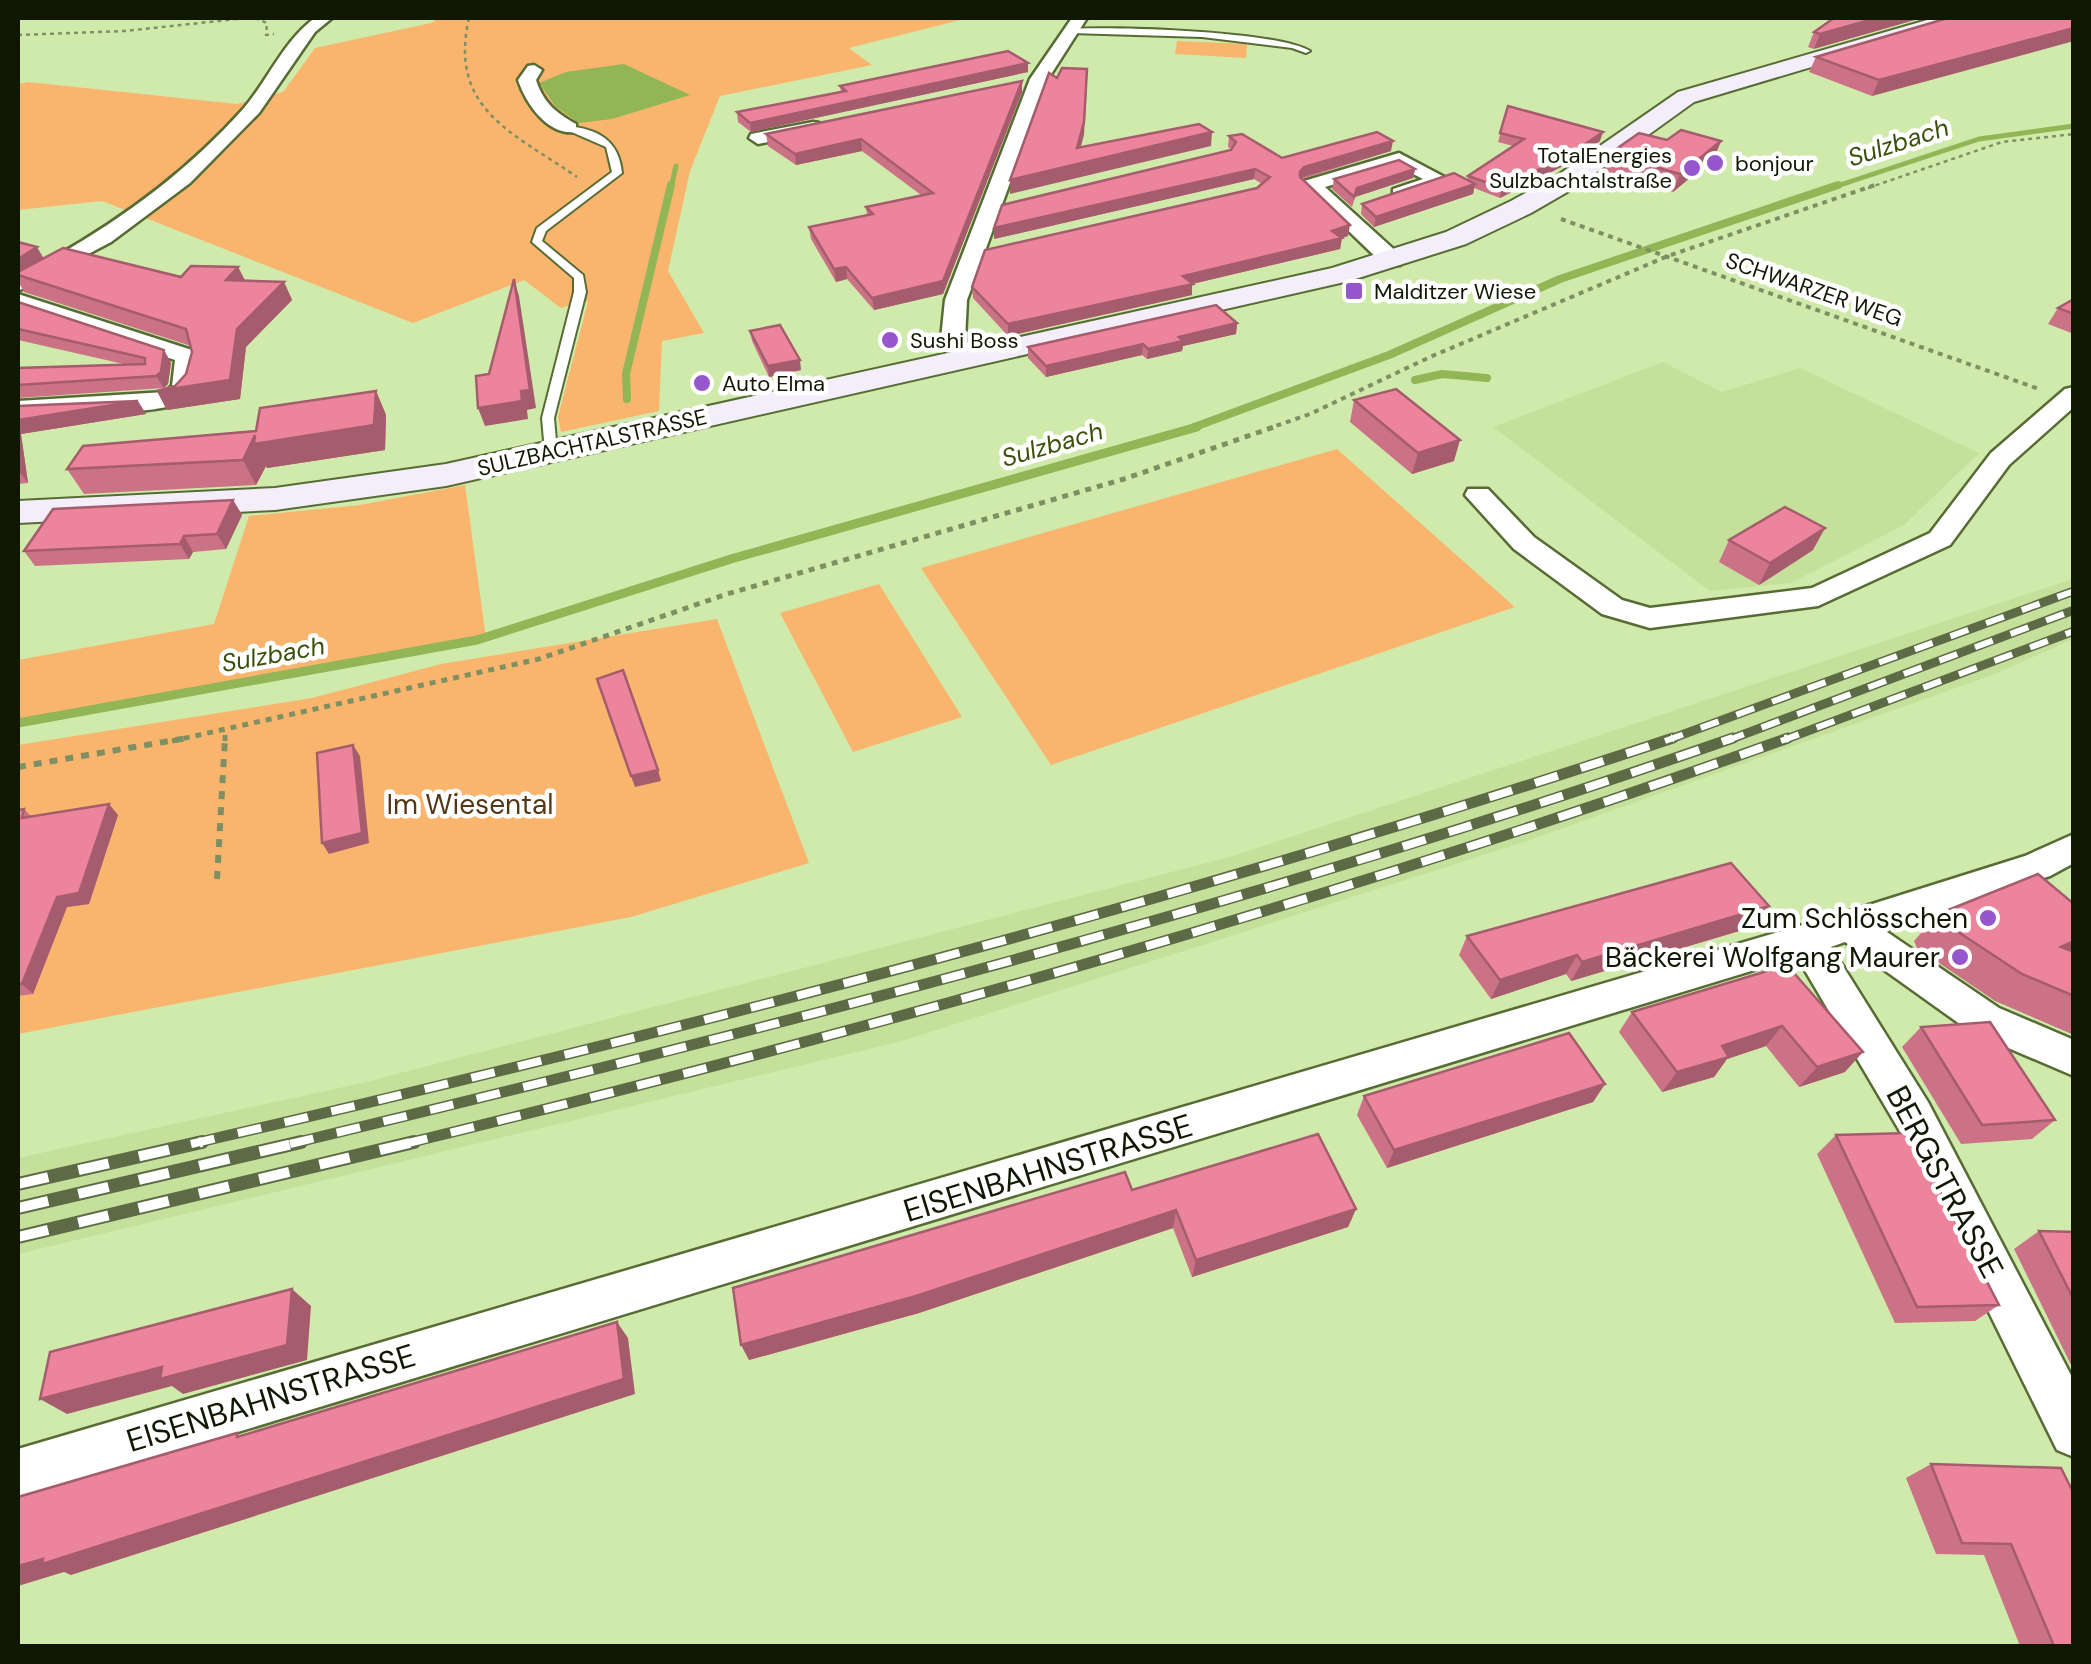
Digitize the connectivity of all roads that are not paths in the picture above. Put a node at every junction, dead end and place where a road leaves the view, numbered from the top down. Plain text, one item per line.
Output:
1 (324, 18) edge
2 (1955, 18) edge
3 (1075, 24) edge
4 (1306, 50) dead end
5 (534, 70) dead end
6 (833, 122) edge
7 (570, 128) joint
8 (758, 138) dead end
9 (1378, 200) edge
10 (1392, 260) junction
11 (18, 285) edge
12 (18, 301) edge
13 (965, 356) junction
14 (2069, 396) edge
15 (18, 408) edge
16 (551, 452) junction
17 (1478, 495) dead end
18 (18, 512) edge
19 (2074, 848) edge
20 (1850, 926) junction
21 (1805, 938) junction
22 (2074, 1059) edge
23 (2074, 1433) edge
24 (18, 1474) edge

1 - 11 street
2 - 10 main road, SULZBACHTALSTRASSE
3 - 4 lane
3 - 13 street
5 - 7 street
6 - 8 street
7 - 16 lane
9 - 10 street
10 - 13 main road, SULZBACHTALSTRASSE
12 - 15 street
13 - 16 main road, SULZBACHTALSTRASSE
14 - 17 street
16 - 18 main road, SULZBACHTALSTRASSE
19 - 20 street, EISENBAHNSTRASSE
20 - 21 street, EISENBAHNSTRASSE
20 - 22 street
21 - 23 street, BERGSTRASSE
21 - 24 street, EISENBAHNSTRASSE

